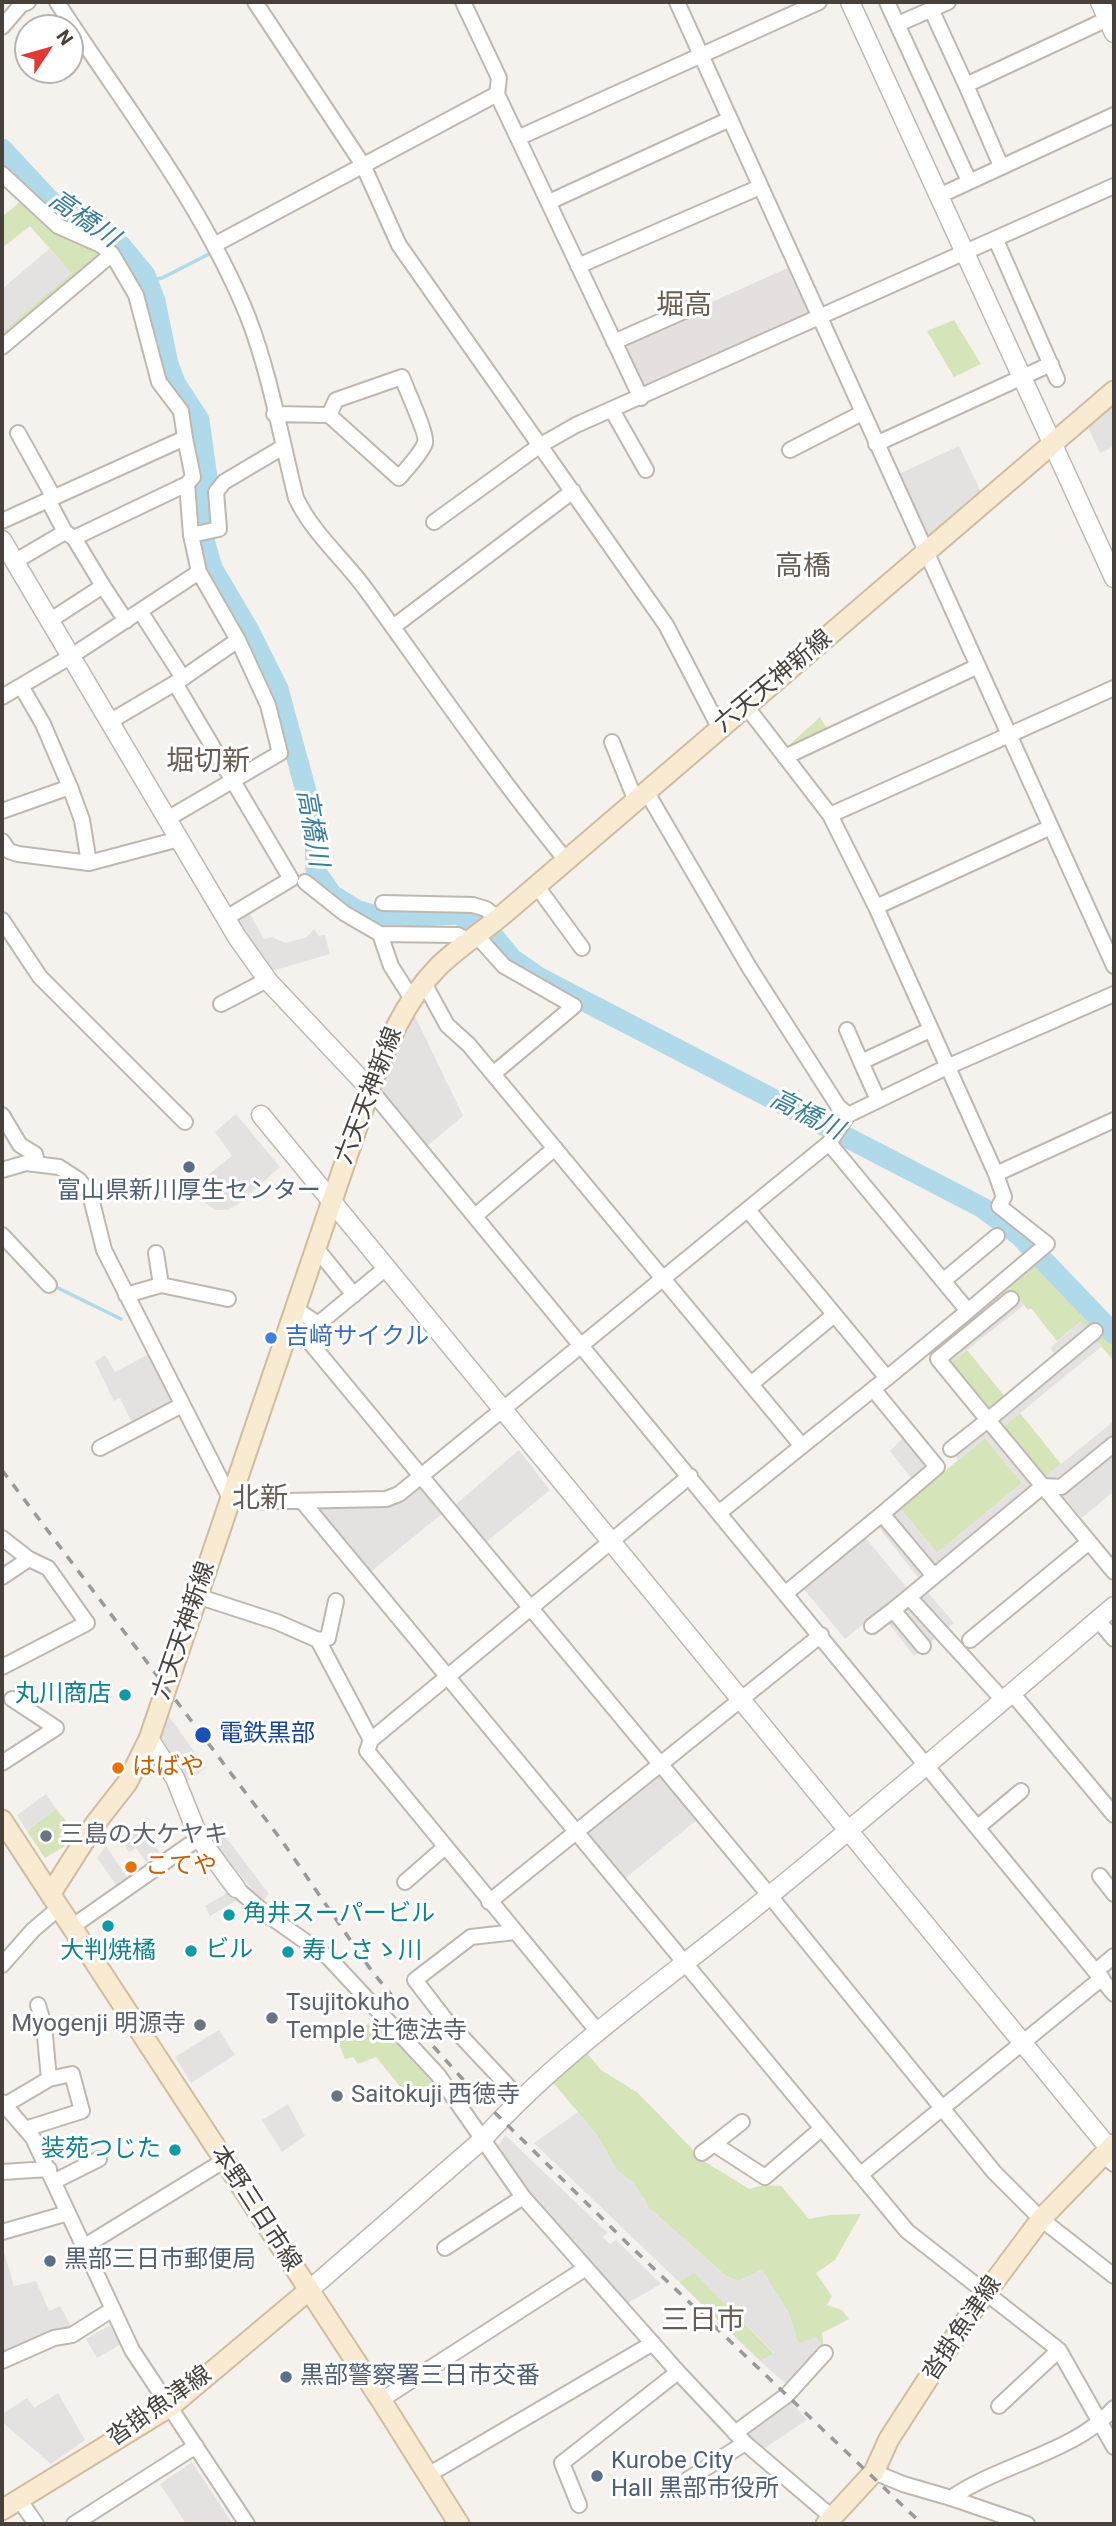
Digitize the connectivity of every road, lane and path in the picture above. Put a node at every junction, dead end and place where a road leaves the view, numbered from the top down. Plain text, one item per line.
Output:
1 (57, 2) edge
2 (255, 2) edge
3 (463, 2) edge
4 (677, 2) edge
5 (819, 2) edge
6 (850, 2) edge
7 (887, 2) edge
8 (948, 2) edge
9 (1100, 2) edge
10 (23, 3) edge
11 (931, 9) junction
12 (1112, 23) edge
13 (898, 24) junction
14 (2, 27) edge
15 (701, 55) junction
16 (966, 85) junction
17 (497, 94) junction
18 (1114, 115) edge
19 (730, 119) junction
20 (520, 137) junction
21 (363, 165) junction
22 (1001, 166) junction
23 (2, 174) edge
24 (969, 181) junction
25 (1114, 186) edge
26 (760, 187) junction
27 (941, 195) junction
28 (549, 202) junction
29 (996, 240) junction
30 (214, 245) junction
31 (968, 253) junction
32 (113, 254) junction
33 (578, 267) junction
34 (691, 308) dead end
35 (818, 318) junction
36 (614, 342) junction
37 (2, 347) edge
38 (1051, 364) junction
39 (1024, 376) junction
40 (1057, 379) dead end
41 (1114, 391) edge
42 (641, 397) junction
43 (612, 410) junction
44 (862, 413) junction
45 (274, 414) junction
46 (329, 415) junction
47 (18, 433) dead end
48 (186, 438) junction
49 (1053, 442) junction
50 (876, 444) junction
51 (539, 446) junction
52 (283, 447) junction
53 (790, 450) dead end
54 (646, 470) dead end
55 (187, 484) junction
56 (573, 491) junction
57 (51, 499) junction
58 (2, 521) edge
59 (434, 522) dead end
60 (70, 535) junction
61 (191, 535) junction
62 (2, 540) edge
63 (926, 553) junction
64 (14, 562) junction
65 (199, 572) junction
66 (1114, 578) edge
67 (103, 586) junction
68 (140, 611) junction
69 (49, 621) junction
70 (125, 621) junction
71 (393, 627) junction
72 (238, 640) junction
73 (70, 657) junction
74 (978, 666) junction
75 (179, 681) junction
76 (21, 686) junction
77 (1114, 688) edge
78 (2, 697) edge
79 (746, 706) junction
80 (109, 722) junction
81 (719, 727) junction
82 (1010, 736) junction
83 (612, 742) dead end
84 (785, 757) junction
85 (233, 781) junction
86 (70, 787) junction
87 (640, 795) junction
88 (2, 811) edge
89 (830, 815) junction
90 (167, 819) junction
91 (1051, 827) junction
92 (179, 839) junction
93 (2, 841) edge
94 (565, 859) junction
95 (89, 863) junction
96 (306, 882) dead end
97 (536, 885) junction
98 (383, 904) dead end
99 (876, 907) junction
100 (226, 918) junction
101 (2, 920) edge
102 (495, 921) junction
103 (380, 934) junction
104 (473, 939) junction
105 (582, 948) dead end
106 (1114, 966) edge
107 (267, 980) junction
108 (424, 983) junction
109 (1114, 994) edge
110 (411, 999) junction
111 (221, 1004) dead end
112 (847, 1030) dead end
113 (930, 1030) junction
114 (861, 1062) junction
115 (947, 1067) junction
116 (493, 1074) junction
117 (370, 1089) junction
118 (878, 1100) junction
119 (2, 1115) edge
120 (261, 1115) dead end
121 (848, 1115) junction
122 (1114, 1119) edge
123 (185, 1122) dead end
124 (828, 1143) junction
125 (555, 1148) junction
126 (37, 1163) junction
127 (2, 1170) edge
128 (996, 1174) junction
129 (331, 1203) junction
130 (748, 1210) junction
131 (475, 1216) junction
132 (2, 1235) edge
133 (998, 1236) dead end
134 (316, 1248) junction
135 (156, 1253) dead end
136 (386, 1268) junction
137 (664, 1279) junction
138 (943, 1281) junction
139 (49, 1285) dead end
140 (161, 1286) junction
141 (126, 1295) junction
142 (354, 1295) junction
143 (228, 1299) dead end
144 (1011, 1299) dead end
145 (968, 1311) junction
146 (295, 1315) junction
147 (834, 1315) junction
148 (1095, 1331) dead end
149 (583, 1346) junction
150 (887, 1378) junction
151 (751, 1384) junction
152 (873, 1389) junction
153 (182, 1405) junction
154 (503, 1408) junction
155 (988, 1420) junction
156 (1114, 1444) edge
157 (802, 1446) junction
158 (100, 1448) dead end
159 (951, 1449) dead end
160 (422, 1474) junction
161 (690, 1476) junction
162 (1043, 1486) junction
163 (231, 1500) junction
164 (302, 1501) junction
165 (720, 1512) junction
166 (882, 1514) junction
167 (2, 1538) edge
168 (611, 1541) junction
169 (1090, 1542) junction
170 (29, 1559) junction
171 (1114, 1572) edge
172 (934, 1576) junction
173 (2, 1577) edge
174 (786, 1593) junction
175 (197, 1596) junction
176 (909, 1597) junction
177 (336, 1601) dead end
178 (1114, 1606) edge
179 (531, 1608) junction
180 (893, 1609) junction
181 (1098, 1620) junction
182 (872, 1626) dead end
183 (821, 1636) junction
184 (1114, 1639) edge
185 (318, 1640) junction
186 (970, 1640) dead end
187 (923, 1646) dead end
188 (2, 1667) edge
189 (447, 1678) junction
190 (1007, 1697) junction
191 (12, 1699) dead end
192 (740, 1699) junction
193 (149, 1739) junction
194 (371, 1740) junction
195 (2, 1763) edge
196 (926, 1763) junction
197 (659, 1765) junction
198 (1021, 1791) dead end
199 (1114, 1815) edge
200 (2, 1820) edge
201 (978, 1827) junction
202 (846, 1830) junction
203 (576, 1834) junction
204 (199, 1839) junction
205 (445, 1847) junction
206 (1100, 1876) dead end
207 (405, 1882) dead end
208 (236, 1888) joint
209 (1114, 1894) edge
210 (770, 1896) junction
211 (56, 1900) junction
212 (489, 1902) junction
213 (73, 1926) junction
214 (515, 1932) junction
215 (1114, 1956) edge
216 (2, 1965) edge
217 (684, 1965) junction
218 (1099, 1975) junction
219 (1114, 1994) edge
220 (38, 2005) dead end
221 (599, 2033) junction
222 (1024, 2045) junction
223 (49, 2079) junction
224 (522, 2101) junction
225 (3, 2103) edge
226 (943, 2106) junction
227 (742, 2122) dead end
228 (25, 2129) junction
229 (821, 2129) junction
230 (482, 2140) junction
231 (1110, 2153) edge
232 (99, 2159) dead end
233 (225, 2160) junction
234 (2, 2172) edge
235 (52, 2175) junction
236 (860, 2175) junction
237 (523, 2197) junction
238 (68, 2213) junction
239 (1041, 2219) junction
240 (2, 2232) edge
241 (85, 2246) junction
242 (445, 2248) dead end
243 (586, 2268) junction
244 (1114, 2276) edge
245 (308, 2291) junction
246 (986, 2292) junction
247 (113, 2309) junction
248 (653, 2343) junction
249 (1059, 2350) junction
250 (824, 2353) dead end
251 (2, 2361) edge
252 (678, 2372) junction
253 (381, 2400) junction
254 (171, 2406) junction
255 (999, 2406) dead end
256 (1114, 2408) edge
257 (1101, 2423) junction
258 (740, 2438) junction
259 (196, 2446) junction
260 (1114, 2447) edge
261 (874, 2472) junction
262 (428, 2475) junction
263 (687, 2480) dead end
264 (951, 2498) junction
265 (19, 2499) junction
266 (579, 2505) dead end
267 (2, 2510) edge
268 (829, 2521) edge
269 (1011, 2522) edge
270 (36, 2524) edge
271 (74, 2524) edge
272 (247, 2524) edge
273 (459, 2524) edge
274 (1027, 2524) edge

1 - 30 street
2 - 21 street
3 - 17 street
4 - 15 street
5 - 15 street
6 - 27 street
7 - 13 street
8 - 11 street
9 - 12 street
10 - 14 street
11 - 13 street
11 - 16 street
12 - 16 street
13 - 24 street
15 - 19 street
15 - 20 street
16 - 22 street
17 - 20 street
17 - 21 street
18 - 22 street
19 - 26 street
19 - 28 street
20 - 28 street
21 - 30 street
21 - 51 street
22 - 24 street
23 - 32 street
24 - 27 street
25 - 29 street
26 - 33 street
26 - 35 street
27 - 31 street
28 - 33 street
29 - 31 street
29 - 38 street
30 - 45 street
31 - 35 street
31 - 39 street
32 - 37 street
32 - 48 street
33 - 36 street
34 - 36 street
35 - 42 street
35 - 44 street
36 - 42 street
38 - 39 street
38 - 40 street
39 - 49 street
39 - 50 street
41 - 49 main road, 六天天神新線
42 - 43 street
43 - 51 street
43 - 54 street
44 - 50 street
44 - 53 street
45 - 46 street
45 - 52 street
46 - 46 street
47 - 57 street
48 - 55 street
48 - 57 street
49 - 63 main road, 六天天神新線
49 - 66 street
50 - 63 street
51 - 56 street
51 - 59 street
52 - 61 street
52 - 71 street
55 - 60 street
55 - 61 street
56 - 71 street
56 - 81 street
57 - 58 street
57 - 60 street
60 - 64 street
60 - 67 street
61 - 65 street
62 - 64 street
63 - 74 street
63 - 79 main road, 六天天神新線
64 - 69 street
65 - 68 street
65 - 72 street
67 - 69 street
67 - 70 street
68 - 70 street
68 - 75 street
69 - 73 street
70 - 73 street
71 - 94 street
72 - 75 street
72 - 85 street
73 - 76 street
73 - 80 street
74 - 82 street
74 - 84 street
75 - 80 street
75 - 85 street
76 - 78 street
76 - 86 street
77 - 82 street
79 - 81 main road, 六天天神新線
79 - 84 street
80 - 90 street
81 - 87 main road, 六天天神新線
82 - 89 street
82 - 91 street
83 - 87 street
84 - 89 street
85 - 90 street
85 - 100 street
86 - 88 street
86 - 95 street
87 - 94 main road, 六天天神新線
87 - 121 street
89 - 99 street
90 - 92 street
91 - 99 street
91 - 106 street
92 - 95 street
92 - 100 street
93 - 95 street
94 - 97 main road, 六天天神新線
96 - 103 street
97 - 102 main road, 六天天神新線
97 - 105 street
98 - 102 street
99 - 113 street
100 - 107 street
101 - 123 street
102 - 104 main road, 六天天神新線
103 - 104 street
103 - 110 street
104 - 108 main road, 六天天神新線
104 - 116 street
107 - 111 street
107 - 117 street
108 - 110 main road, 六天天神新線
108 - 116 street
109 - 115 street
110 - 117 main road, 六天天神新線
112 - 114 street
113 - 114 street
113 - 115 street
114 - 118 street
115 - 118 street
115 - 128 street
116 - 125 street
117 - 129 main road, 六天天神新線
117 - 131 street
118 - 121 street
119 - 126 street
120 - 129 street
121 - 124 street
122 - 128 street
124 - 130 street
124 - 138 street
125 - 131 street
125 - 137 street
126 - 127 street
126 - 141 street
128 - 145 street
129 - 134 main road, 六天天神新線
129 - 136 street
130 - 137 street
130 - 147 street
131 - 149 street
132 - 139 street
133 - 138 street
134 - 142 street
134 - 146 main road, 六天天神新線
135 - 140 street
136 - 142 street
136 - 154 street
137 - 149 street
137 - 151 street
138 - 145 street
140 - 141 street
140 - 143 street
141 - 153 street
142 - 146 street
144 - 155 street
145 - 150 street
146 - 160 street
146 - 163 main road, 六天天神新線
147 - 150 street
147 - 151 street
148 - 155 street
149 - 154 street
149 - 161 street
150 - 152 street
151 - 157 street
152 - 157 street
152 - 166 street
153 - 158 street
153 - 163 street
154 - 160 street
154 - 168 street
155 - 159 street
155 - 162 street
156 - 162 street
157 - 165 street
160 - 164 street
160 - 179 street
161 - 165 street
161 - 168 street
162 - 169 street
162 - 172 street
163 - 164 street
163 - 175 main road, 六天天神新線
164 - 189 street
165 - 174 street
166 - 172 street
166 - 174 street
167 - 170 street
168 - 179 street
168 - 192 street
169 - 171 street
169 - 186 street
170 - 173 street
170 - 188 street
172 - 176 street
174 - 183 street
175 - 185 street
175 - 193 main road, 六天天神新線
176 - 180 street
176 - 190 street
177 - 185 street
178 - 181 street
179 - 189 street
179 - 197 street
180 - 182 street
180 - 187 street
181 - 184 street
181 - 190 street
183 - 192 street
183 - 196 street
185 - 194 street
189 - 194 street
189 - 203 street
190 - 196 street
190 - 199 street
191 - 195 street
192 - 197 street
192 - 202 street
193 - 204 street
193 - 211 main road, 六天天神新線
194 - 205 street
196 - 201 street
196 - 202 street
197 - 203 street
197 - 210 street
198 - 201 street
200 - 211 main road
201 - 218 street
202 - 210 street
202 - 222 street
203 - 212 street
203 - 217 street
204 - 208 street
204 - 213 street
205 - 207 street
205 - 212 street
206 - 209 street
208 - 230 street
210 - 217 street
210 - 226 street
211 - 213 main road, 本野三日市線
211 - 216 street
212 - 214 street
213 - 233 main road, 本野三日市線
214 - 221 street
214 - 224 street
215 - 218 street
217 - 221 street
217 - 229 street
218 - 219 street
218 - 222 street
220 - 223 street
221 - 224 street
222 - 226 street
222 - 231 street
223 - 225 street
223 - 228 street
224 - 230 street
225 - 228 street
226 - 236 street
226 - 239 street
227 - 229 street
228 - 235 street
229 - 236 street
230 - 237 street
230 - 245 street
231 - 239 main road, 沓掛魚津線
232 - 235 street
233 - 241 street
233 - 245 main road, 本野三日市線
234 - 235 street
235 - 238 street
236 - 246 street
237 - 242 street
237 - 243 street
238 - 240 street
238 - 241 street
239 - 244 street
239 - 246 main road, 沓掛魚津線
241 - 247 street
243 - 248 street
243 - 253 street
245 - 253 main road, 本野三日市線
245 - 254 main road, 沓掛魚津線
246 - 249 street
246 - 261 main road, 沓掛魚津線
247 - 251 street
247 - 254 street
248 - 252 street
248 - 262 street
249 - 255 street
249 - 257 street
250 - 258 street
252 - 258 street
252 - 266 street
253 - 262 main road, 本野三日市線
254 - 259 street
254 - 265 main road, 沓掛魚津線
256 - 257 street
257 - 260 street
257 - 264 street
258 - 263 street
258 - 268 street
259 - 271 street
259 - 272 street
261 - 264 street
261 - 268 main road, 沓掛魚津線
262 - 273 main road, 本野三日市線
264 - 269 street
265 - 267 main road, 沓掛魚津線
265 - 270 street
269 - 274 street

